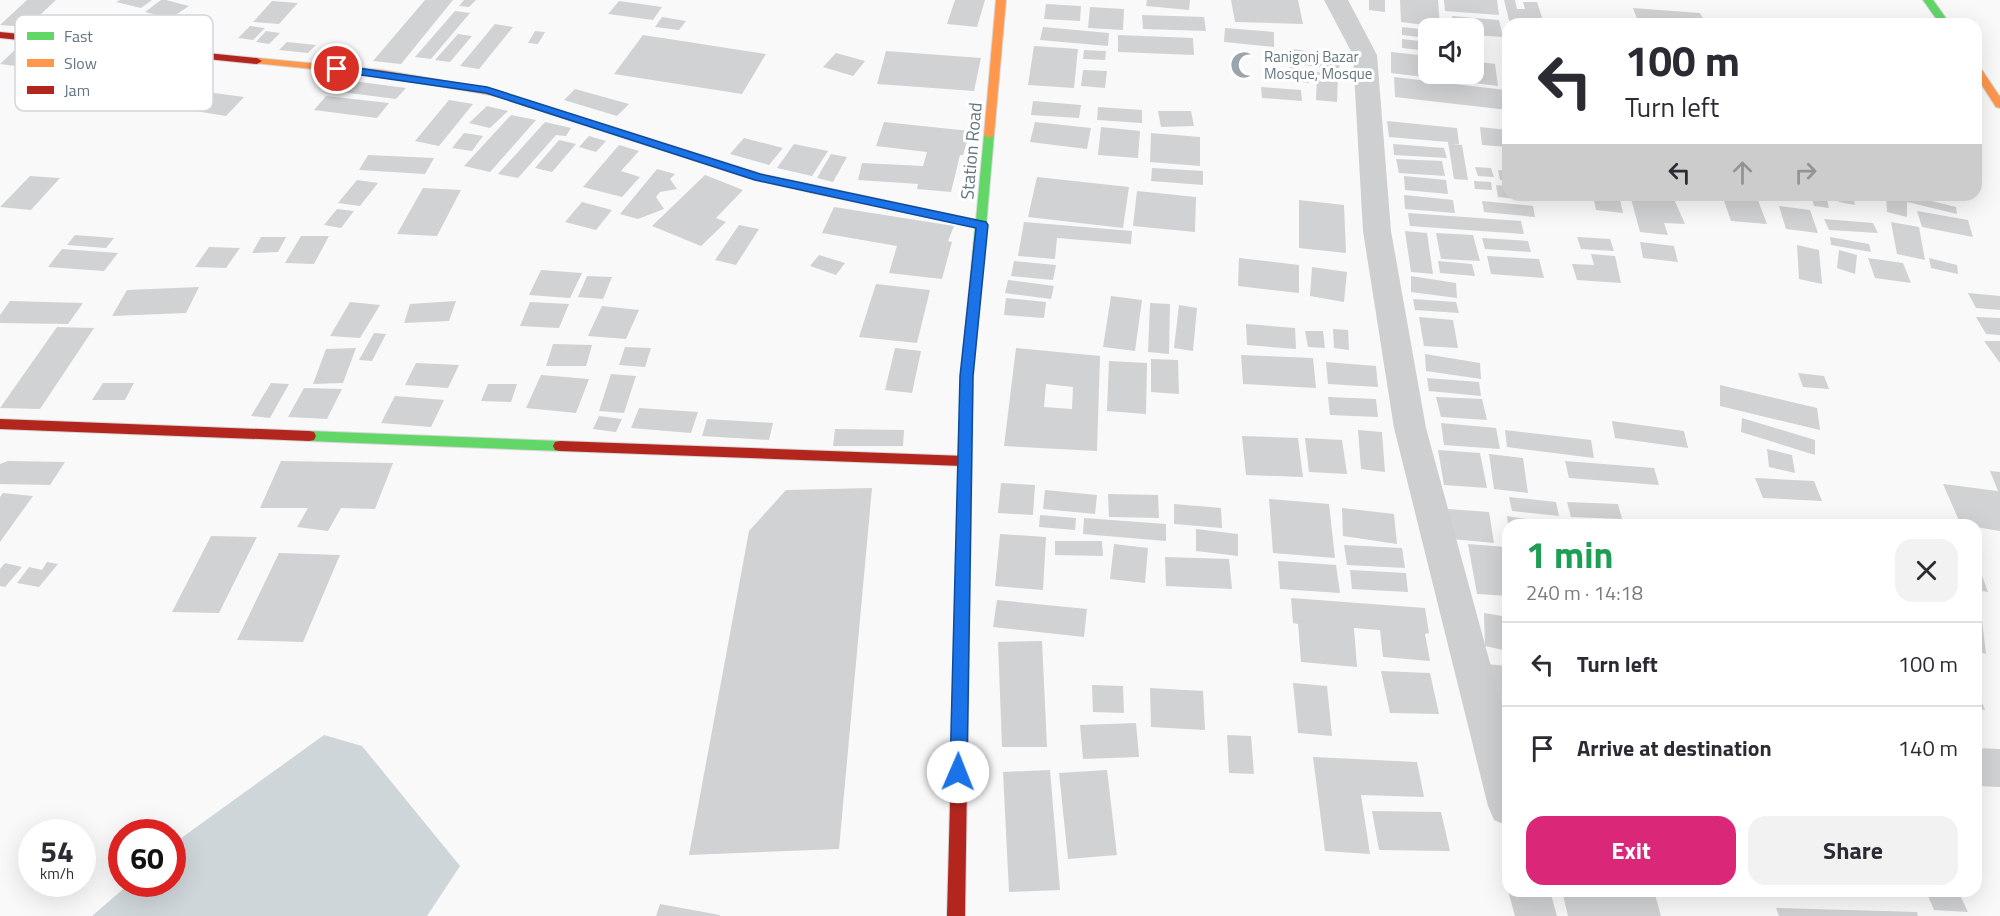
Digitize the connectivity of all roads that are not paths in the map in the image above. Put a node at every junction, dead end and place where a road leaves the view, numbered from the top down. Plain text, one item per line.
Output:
1 (1001, 0) edge
2 (1335, 0) edge
3 (1928, 0) edge
4 (1941, 18) edge
5 (0, 35) edge
6 (15, 36) edge
7 (213, 56) edge
8 (1982, 78) edge
9 (2000, 105) edge
10 (982, 225) junction
11 (3, 427) edge
12 (964, 461) junction
13 (1502, 783) edge
14 (1531, 897) edge
15 (956, 916) edge
16 (1536, 916) edge

1 - 10 street, Station Road
2 - 13 street
3 - 4 street
5 - 6 street
7 - 10 street
8 - 9 street
10 - 12 street, Station Road
11 - 12 street
12 - 15 street, Station Road
14 - 16 street

